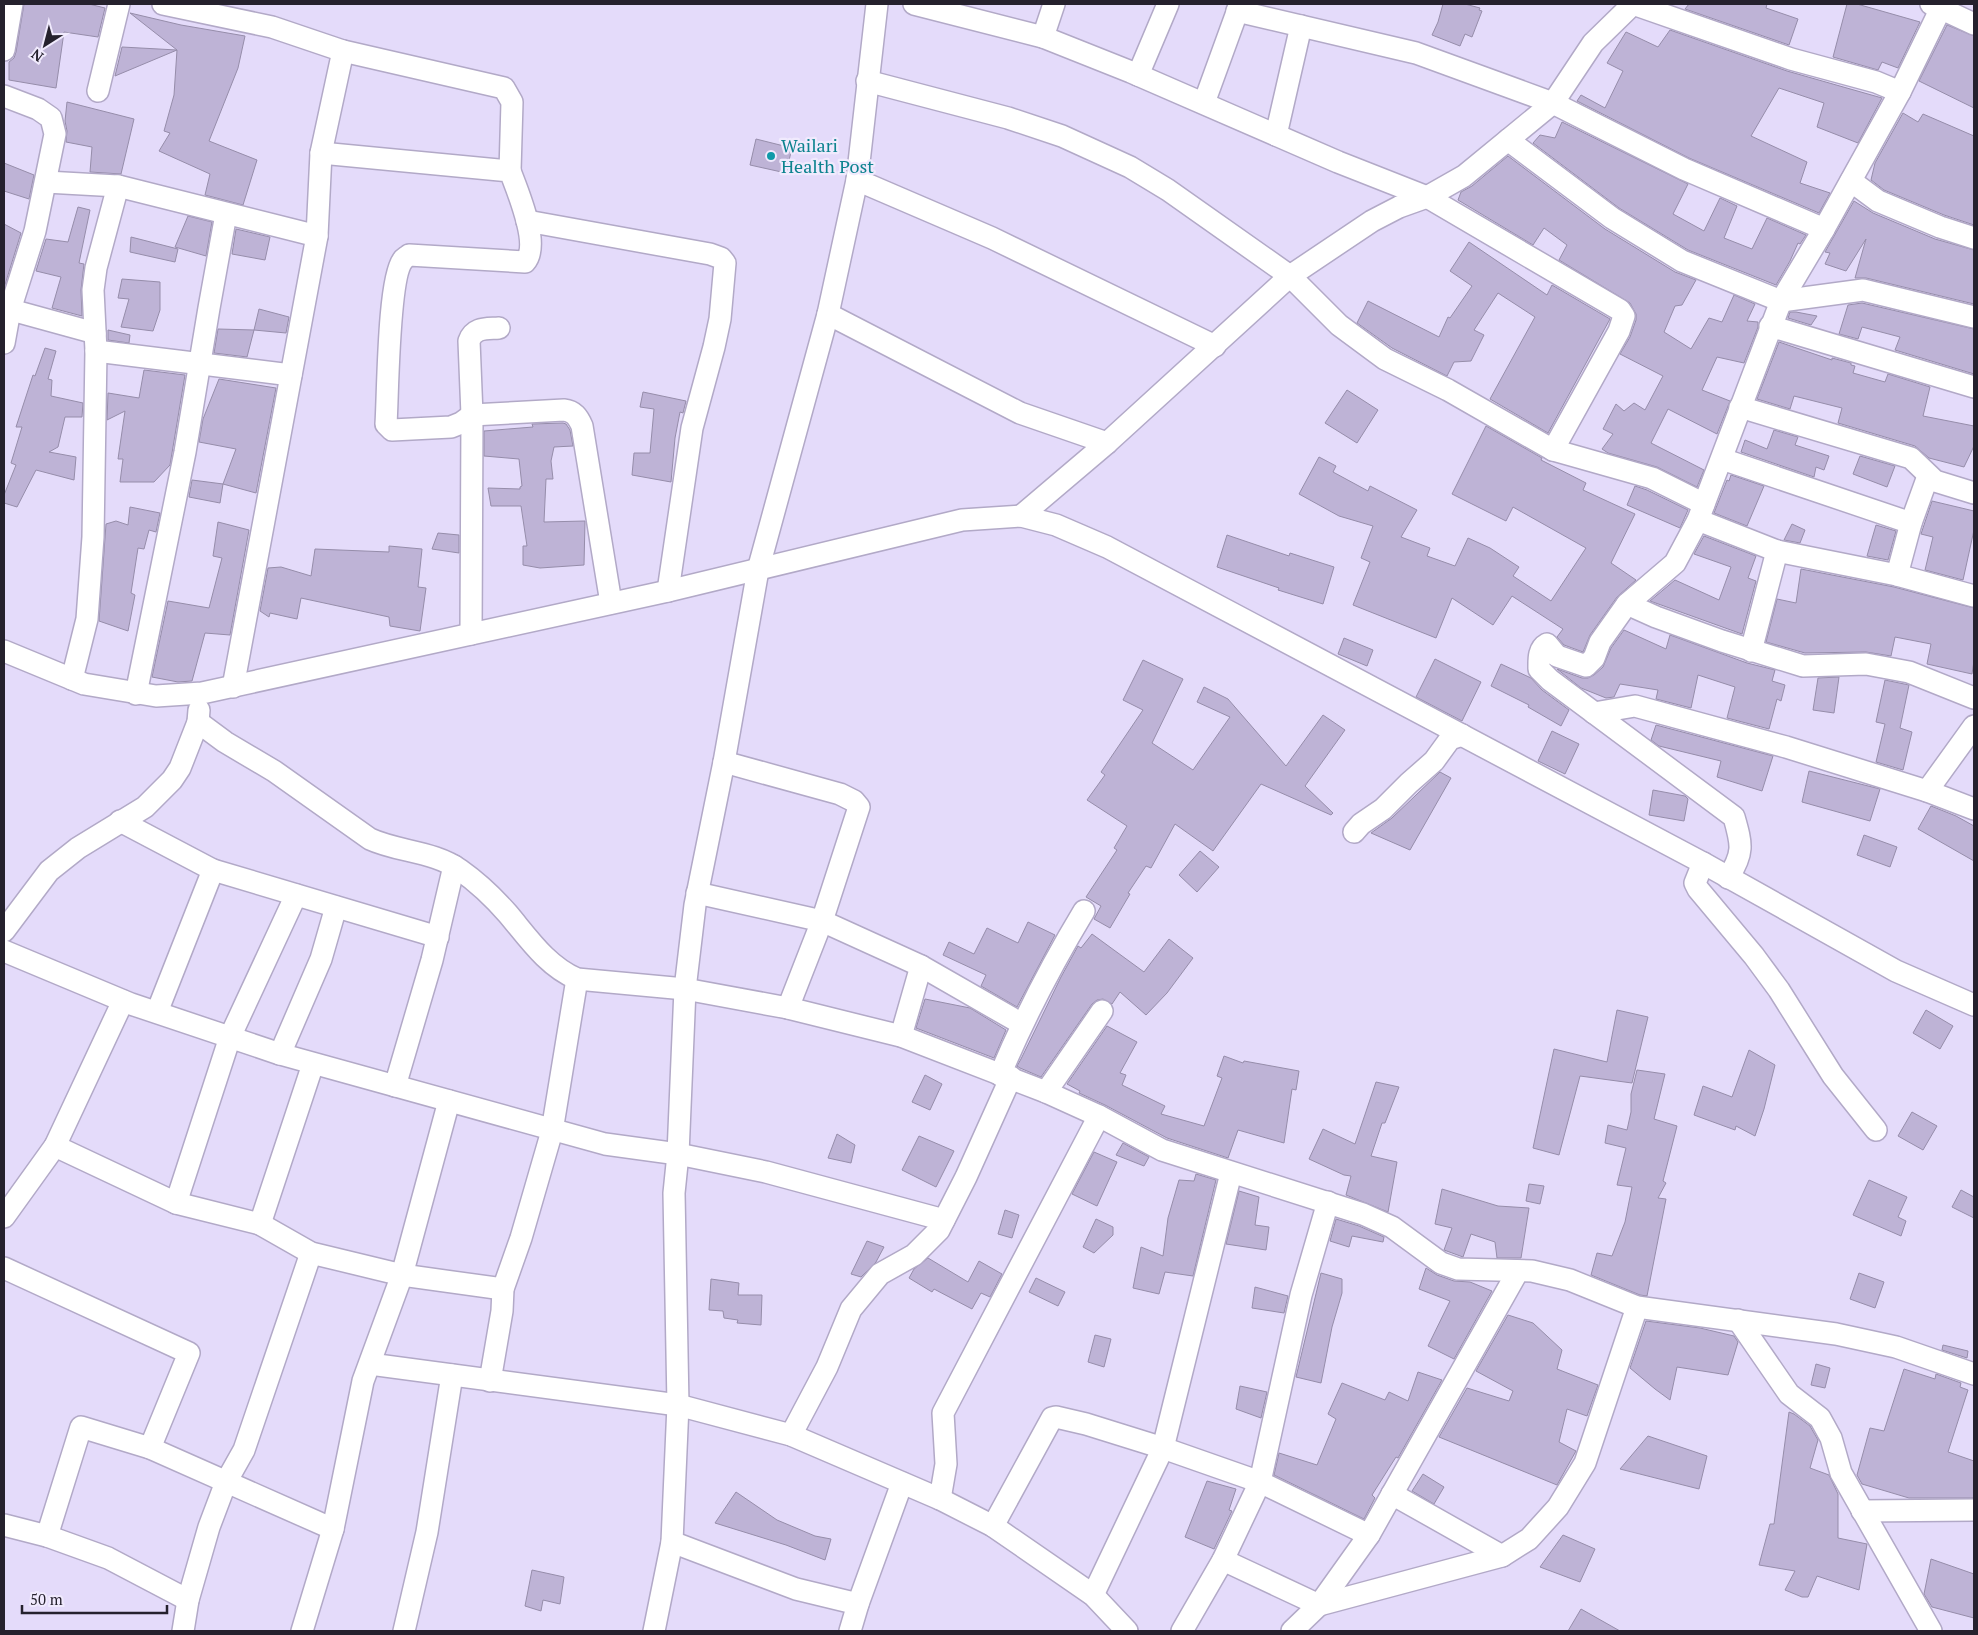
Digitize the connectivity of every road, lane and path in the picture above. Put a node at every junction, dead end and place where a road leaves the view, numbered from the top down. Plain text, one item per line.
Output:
1 (12, 4) edge
2 (119, 4) edge
3 (163, 4) edge
4 (877, 4) edge
5 (914, 4) edge
6 (1054, 4) edge
7 (1168, 4) edge
8 (1633, 4) edge
9 (1938, 5) edge
10 (1239, 7) edge
11 (1974, 24) edge
12 (1301, 26) junction
13 (1043, 37) junction
14 (4, 50) edge
15 (343, 52) junction
16 (1138, 75) junction
17 (868, 81) junction
18 (98, 91) dead end
19 (1900, 92) junction
20 (4, 96) edge
21 (1204, 103) junction
22 (1553, 103) junction
23 (1276, 135) junction
24 (1508, 140) junction
25 (320, 154) junction
26 (510, 171) junction
27 (857, 180) junction
28 (1851, 181) junction
29 (46, 182) junction
30 (118, 186) junction
31 (1427, 197) junction
32 (226, 214) junction
33 (527, 221) junction
34 (1824, 229) junction
35 (317, 236) junction
36 (1974, 238) edge
37 (1290, 276) junction
38 (1781, 301) junction
39 (7, 309) edge
40 (828, 314) junction
41 (1974, 317) edge
42 (1770, 326) junction
43 (499, 328) dead end
44 (96, 342) junction
45 (4, 343) edge
46 (1215, 346) junction
47 (200, 363) junction
48 (291, 375) junction
49 (1974, 387) edge
50 (1740, 407) junction
51 (472, 415) junction
52 (1107, 443) junction
53 (1553, 450) junction
54 (1722, 459) junction
55 (1928, 476) junction
56 (1974, 493) edge
57 (1701, 512) junction
58 (1021, 516) junction
59 (1912, 523) junction
60 (1777, 551) junction
61 (758, 570) junction
62 (1897, 575) junction
63 (668, 592) junction
64 (1974, 596) edge
65 (610, 603) junction
66 (1627, 604) junction
67 (471, 634) junction
68 (4, 651) edge
69 (1751, 651) junction
70 (72, 679) junction
71 (232, 687) junction
72 (202, 693) junction
73 (136, 694) junction
74 (1974, 698) edge
75 (1594, 713) junction
76 (198, 722) junction
77 (1974, 726) edge
78 (1462, 735) junction
79 (724, 762) junction
80 (1927, 792) junction
81 (1974, 809) edge
82 (120, 821) junction
83 (1354, 832) dead end
84 (1703, 863) junction
85 (454, 866) junction
86 (214, 870) junction
87 (1728, 878) junction
88 (697, 893) junction
89 (296, 895) junction
90 (336, 906) junction
91 (1084, 911) dead end
92 (822, 921) junction
93 (4, 931) edge
94 (438, 937) junction
95 (4, 951) edge
96 (921, 966) junction
97 (577, 979) junction
98 (684, 989) junction
99 (123, 1001) junction
100 (1974, 1005) edge
101 (788, 1008) junction
102 (1102, 1011) dead end
103 (157, 1012) junction
104 (1022, 1024) junction
105 (901, 1036) junction
106 (230, 1037) junction
107 (280, 1054) junction
108 (313, 1064) junction
109 (1005, 1076) junction
110 (395, 1086) junction
111 (1046, 1092) junction
112 (449, 1101) junction
113 (1099, 1116) junction
114 (1876, 1130) dead end
115 (552, 1131) junction
116 (56, 1146) junction
117 (678, 1154) junction
118 (1231, 1173) junction
119 (10, 1196) edge
120 (176, 1202) junction
121 (1328, 1202) junction
122 (4, 1217) edge
123 (944, 1220) junction
124 (260, 1224) junction
125 (312, 1253) junction
126 (4, 1268) edge
127 (1518, 1271) junction
128 (402, 1275) junction
129 (504, 1289) junction
130 (1637, 1307) junction
131 (1738, 1320) junction
132 (370, 1364) junction
133 (1974, 1374) edge
134 (452, 1375) junction
135 (490, 1380) junction
136 (678, 1405) junction
137 (791, 1435) junction
138 (150, 1448) junction
139 (1163, 1448) junction
140 (226, 1482) junction
141 (1260, 1482) junction
142 (902, 1483) junction
143 (1392, 1494) junction
144 (940, 1499) junction
145 (1974, 1510) edge
146 (1862, 1511) junction
147 (4, 1525) edge
148 (993, 1526) junction
149 (333, 1529) junction
150 (1369, 1535) junction
151 (47, 1536) junction
152 (672, 1542) junction
153 (1502, 1556) junction
154 (1223, 1560) junction
155 (1093, 1595) junction
156 (188, 1600) junction
157 (858, 1604) junction
158 (1319, 1605) junction
159 (183, 1631) edge
160 (304, 1631) edge
161 (404, 1631) edge
162 (654, 1631) edge
163 (850, 1631) edge
164 (1127, 1631) edge
165 (1182, 1631) edge
166 (1292, 1631) edge
167 (1931, 1631) edge

1 - 14 street
2 - 18 street
3 - 15 street
4 - 17 street
5 - 13 street
6 - 13 street
7 - 16 street
8 - 19 street
8 - 22 street
9 - 11 street
9 - 19 street
10 - 12 street
10 - 21 street
12 - 22 street
12 - 23 street
13 - 16 street
15 - 25 street
15 - 26 street
16 - 21 street
17 - 27 street
17 - 37 street
19 - 28 street
20 - 29 street
21 - 23 street
22 - 24 street
22 - 34 street
23 - 31 street
24 - 31 street
24 - 38 street
25 - 26 street
25 - 35 street
26 - 33 street
27 - 40 street
27 - 46 street
28 - 34 street
28 - 36 street
29 - 30 street
29 - 39 street
30 - 32 street
30 - 44 street
31 - 37 street
31 - 53 street
32 - 35 street
32 - 47 street
33 - 51 street
33 - 63 street
34 - 38 street
35 - 48 street
37 - 46 street
37 - 53 street
38 - 41 street
38 - 42 street
39 - 44 street
39 - 45 street
40 - 52 street
40 - 61 street
42 - 49 street
42 - 50 street
43 - 51 street
44 - 47 street
44 - 70 street
46 - 52 street
47 - 48 street
47 - 73 street
48 - 71 street
50 - 54 street
50 - 55 street
51 - 65 street
51 - 67 street
52 - 58 street
53 - 57 street
54 - 57 street
54 - 59 street
55 - 56 street
55 - 59 street
57 - 60 street
57 - 66 street
58 - 61 street
58 - 78 street
59 - 62 street
60 - 62 street
60 - 69 street
61 - 63 street
61 - 79 street
62 - 64 street
63 - 65 street
65 - 67 street
66 - 69 street
66 - 75 street
67 - 71 street
68 - 70 street
69 - 74 street
70 - 73 street
71 - 72 street
72 - 73 street
72 - 76 street
75 - 80 street
75 - 87 street
76 - 82 street
76 - 85 street
77 - 80 street
78 - 83 street
78 - 84 street
79 - 88 street
79 - 92 street
80 - 81 street
82 - 86 street
82 - 93 street
84 - 87 street
84 - 114 street
85 - 94 street
85 - 97 street
86 - 89 street
86 - 103 street
87 - 100 street
88 - 92 street
88 - 98 street
89 - 90 street
89 - 106 street
90 - 94 street
90 - 107 street
91 - 104 street
92 - 96 street
92 - 101 street
94 - 110 street
95 - 99 street
96 - 104 street
96 - 105 street
97 - 98 street
97 - 115 street
98 - 101 street
98 - 117 street
99 - 103 street
99 - 116 street
101 - 105 street
102 - 111 street
103 - 106 street
104 - 109 street
105 - 109 street
106 - 107 street
106 - 120 street
107 - 108 street
108 - 110 street
108 - 124 street
109 - 111 street
109 - 123 street
110 - 112 street
111 - 113 street
112 - 115 street
112 - 128 street
113 - 118 street
113 - 144 street
115 - 117 street
115 - 129 street
116 - 119 street
116 - 120 street
117 - 123 street
117 - 136 street
118 - 121 street
118 - 139 street
119 - 122 street
120 - 124 street
121 - 127 street
121 - 141 street
123 - 137 street
124 - 125 street
125 - 128 street
125 - 140 street
126 - 138 street
127 - 130 street
127 - 143 street
128 - 129 street
128 - 132 street
129 - 135 street
130 - 131 street
130 - 153 street
131 - 133 street
131 - 146 street
132 - 134 street
132 - 149 street
134 - 135 street
134 - 161 street
135 - 136 street
136 - 137 street
136 - 152 street
137 - 142 street
138 - 140 street
138 - 151 street
139 - 141 street
139 - 148 street
139 - 155 street
140 - 149 street
140 - 156 street
141 - 150 street
141 - 154 street
142 - 144 street
142 - 157 street
143 - 150 street
143 - 153 street
144 - 148 street
145 - 146 street
146 - 167 street
147 - 151 street
148 - 155 street
149 - 160 street
150 - 158 street
151 - 156 street
152 - 157 street
152 - 162 street
153 - 158 street
154 - 158 street
154 - 165 street
155 - 164 street
156 - 159 street
157 - 163 street
158 - 166 street

